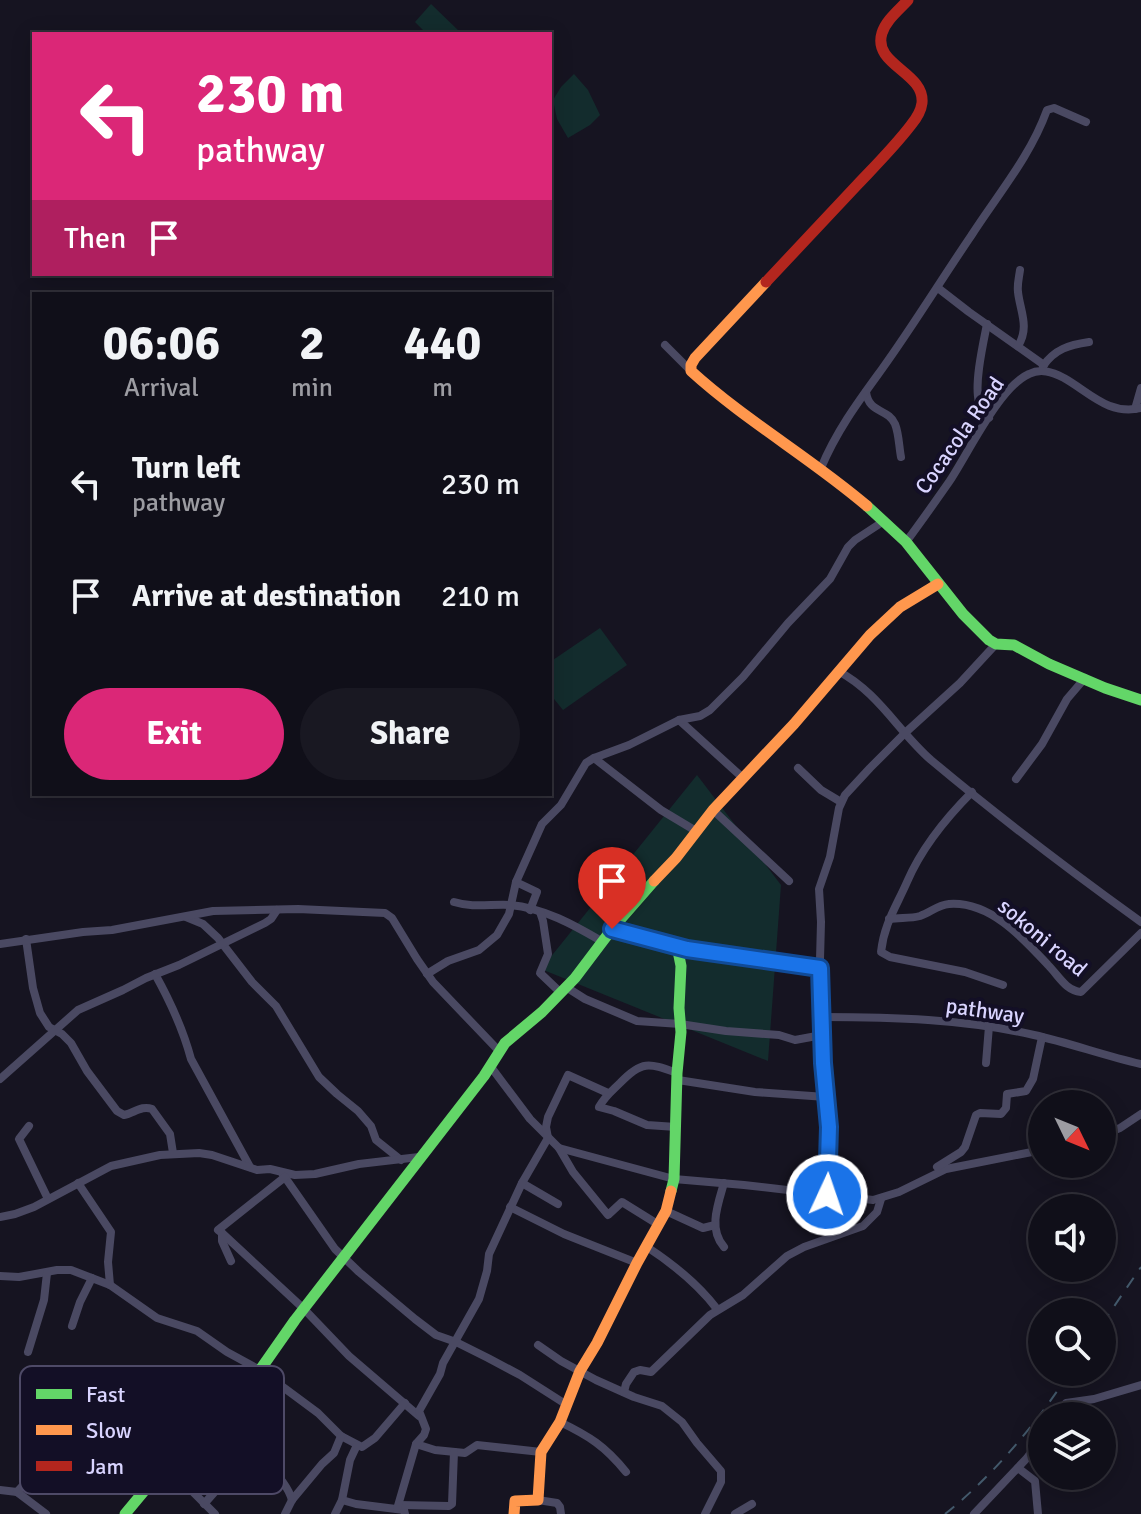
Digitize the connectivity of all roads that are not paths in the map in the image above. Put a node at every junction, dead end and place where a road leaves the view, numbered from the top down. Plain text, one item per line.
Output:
1 (908, 0) edge
2 (1086, 122) dead end
3 (1020, 270) dead end
4 (938, 288) junction
5 (987, 324) junction
6 (1089, 342) dead end
7 (665, 345) dead end
8 (1018, 346) junction
9 (1042, 368) junction
10 (691, 371) junction
11 (1141, 388) edge
12 (866, 391) junction
13 (1138, 409) edge
14 (989, 418) junction
15 (901, 457) dead end
16 (821, 468) junction
17 (884, 521) junction
18 (906, 542) junction
19 (938, 584) junction
20 (996, 644) junction
21 (838, 671) junction
22 (1085, 678) junction
23 (1141, 700) edge
24 (679, 720) junction
25 (905, 733) junction
26 (594, 758) junction
27 (798, 768) dead end
28 (743, 778) junction
29 (1016, 779) dead end
30 (972, 792) junction
31 (841, 802) junction
32 (713, 810) junction
33 (696, 831) junction
34 (789, 881) dead end
35 (516, 882) junction
36 (454, 902) dead end
37 (512, 905) junction
38 (277, 910) junction
39 (535, 911) junction
40 (182, 915) junction
41 (889, 919) junction
42 (1141, 922) edge
43 (612, 929) junction
44 (1141, 933) edge
45 (26, 939) junction
46 (603, 942) junction
47 (222, 943) junction
48 (0, 944) edge
49 (677, 946) junction
50 (820, 968) junction
51 (155, 974) junction
52 (427, 974) junction
53 (1003, 985) dead end
54 (564, 990) junction
55 (821, 1017) junction
56 (680, 1024) junction
57 (989, 1026) junction
58 (54, 1030) junction
59 (822, 1035) junction
60 (1042, 1037) junction
61 (499, 1051) junction
62 (986, 1063) dead end
63 (1141, 1064) edge
64 (491, 1067) junction
65 (678, 1077) junction
66 (0, 1079) edge
67 (608, 1093) junction
68 (826, 1097) junction
69 (1141, 1114) edge
70 (29, 1126) dead end
71 (676, 1127) junction
72 (1116, 1130) edge
73 (548, 1138) junction
74 (559, 1148) junction
75 (173, 1153) junction
76 (1028, 1153) edge
77 (420, 1157) junction
78 (401, 1160) junction
79 (937, 1167) dead end
80 (250, 1168) junction
81 (410, 1170) junction
82 (283, 1174) junction
83 (674, 1179) junction
84 (78, 1183) junction
85 (522, 1183) junction
86 (724, 1183) junction
87 (827, 1195) junction
88 (48, 1199) junction
89 (881, 1199) junction
90 (558, 1204) dead end
91 (510, 1207) junction
92 (666, 1211) junction
93 (0, 1217) edge
94 (659, 1225) junction
95 (715, 1225) junction
96 (222, 1233) junction
97 (647, 1247) junction
98 (724, 1247) dead end
99 (344, 1258) junction
100 (231, 1261) dead end
101 (637, 1263) junction
102 (47, 1273) junction
103 (0, 1276) edge
104 (92, 1278) junction
105 (110, 1285) junction
106 (304, 1309) junction
107 (717, 1309) junction
108 (72, 1326) dead end
109 (456, 1342) junction
110 (538, 1345) dead end
111 (28, 1352) dead end
112 (253, 1366) edge
113 (263, 1366) edge
114 (580, 1371) junction
115 (1141, 1385) edge
116 (284, 1388) edge
117 (624, 1392) junction
118 (1073, 1402) edge
119 (405, 1403) junction
120 (567, 1405) junction
121 (420, 1417) junction
122 (560, 1422) junction
123 (341, 1436) junction
124 (416, 1444) junction
125 (357, 1445) junction
126 (454, 1452) junction
127 (541, 1452) junction
128 (1028, 1455) edge
129 (1018, 1468) junction
130 (626, 1472) dead end
131 (284, 1483) edge
132 (20, 1489) edge
133 (0, 1490) edge
134 (17, 1492) junction
135 (141, 1494) edge
136 (194, 1494) edge
137 (213, 1494) edge
138 (292, 1500) junction
139 (342, 1500) junction
140 (538, 1500) junction
141 (204, 1504) junction
142 (752, 1504) dead end
143 (400, 1509) edge
144 (383, 1511) edge
145 (46, 1514) edge
146 (125, 1514) edge
147 (215, 1514) edge
148 (285, 1514) edge
149 (335, 1514) edge
150 (514, 1514) edge
151 (561, 1514) edge
152 (705, 1514) edge
153 (735, 1514) edge
154 (974, 1514) edge
155 (1038, 1514) edge

1 - 10 street
2 - 4 street
3 - 8 street
4 - 5 street
4 - 12 street
5 - 8 street
5 - 14 street
6 - 9 street, Cocacola Road
7 - 10 street
8 - 9 street
9 - 13 street
9 - 14 street, Cocacola Road
10 - 16 street
11 - 13 street
12 - 15 street
12 - 16 street
14 - 18 street, Cocacola Road
16 - 17 street
17 - 18 street
17 - 24 street
18 - 19 street
19 - 20 street
19 - 21 street
20 - 22 street
20 - 25 street
21 - 25 street
21 - 28 street
22 - 23 street
22 - 29 street
24 - 26 street
24 - 28 street
25 - 30 street
25 - 31 street
26 - 33 street
26 - 35 street
27 - 31 street
28 - 32 street
30 - 41 street
30 - 42 street
31 - 50 street
32 - 33 street
32 - 34 street
33 - 43 street
35 - 37 street
35 - 39 street
36 - 37 street
37 - 39 street
37 - 52 street
38 - 40 street
38 - 47 street
38 - 52 street
39 - 46 street
39 - 54 street
40 - 45 street
40 - 47 street
41 - 44 street, sokoni road
41 - 53 street
43 - 46 street
43 - 49 street
45 - 48 street
45 - 58 street
46 - 54 street
47 - 51 street
47 - 78 street
49 - 50 street
49 - 56 street
50 - 55 street
51 - 58 street
51 - 80 street
52 - 61 street
54 - 56 street
54 - 61 street
55 - 57 street, pathway
55 - 59 street
56 - 59 street
56 - 65 street
57 - 60 street, pathway
57 - 62 street
58 - 66 street
58 - 75 street
59 - 68 street
60 - 63 street, pathway
60 - 79 street
61 - 64 street
64 - 73 street
64 - 77 street
65 - 67 street
65 - 68 street
65 - 71 street
67 - 71 street
67 - 73 street
68 - 87 street
69 - 72 street
70 - 88 street
71 - 83 street
73 - 74 street
73 - 85 street
74 - 83 street
74 - 94 street
75 - 80 street
75 - 84 street
76 - 89 street
77 - 78 street
77 - 81 street
78 - 81 street
78 - 82 street
80 - 82 street
81 - 99 street
82 - 96 street
82 - 99 street
83 - 86 street
83 - 92 street
84 - 88 street
84 - 105 street
85 - 90 street
85 - 91 street
86 - 87 street
86 - 95 street
87 - 89 street
88 - 93 street
89 - 107 street
91 - 101 street
91 - 109 street
92 - 94 street
92 - 95 street
94 - 97 street
95 - 98 street
96 - 100 street
96 - 106 street
97 - 101 street
97 - 107 street
99 - 106 street
99 - 109 street
101 - 114 street
102 - 103 street
102 - 104 street
102 - 111 street
104 - 105 street
104 - 108 street
105 - 112 street
106 - 113 street
106 - 119 street
107 - 117 street
109 - 120 street
109 - 121 street
110 - 114 street
114 - 117 street
114 - 120 street
115 - 118 street
116 - 123 street
117 - 152 street
119 - 121 street
119 - 125 street
120 - 122 street
121 - 124 street
122 - 127 street
122 - 130 street
123 - 125 street
123 - 138 street
124 - 126 street
124 - 143 street
125 - 139 street
126 - 127 street
126 - 143 street
127 - 140 street
128 - 129 street
129 - 154 street
129 - 155 street
131 - 138 street
132 - 134 street
133 - 134 street
134 - 145 street
135 - 146 street
136 - 141 street
137 - 141 street
138 - 148 street
139 - 144 street
139 - 149 street
140 - 150 street
140 - 151 street
141 - 147 street
142 - 153 street
143 - 144 street

